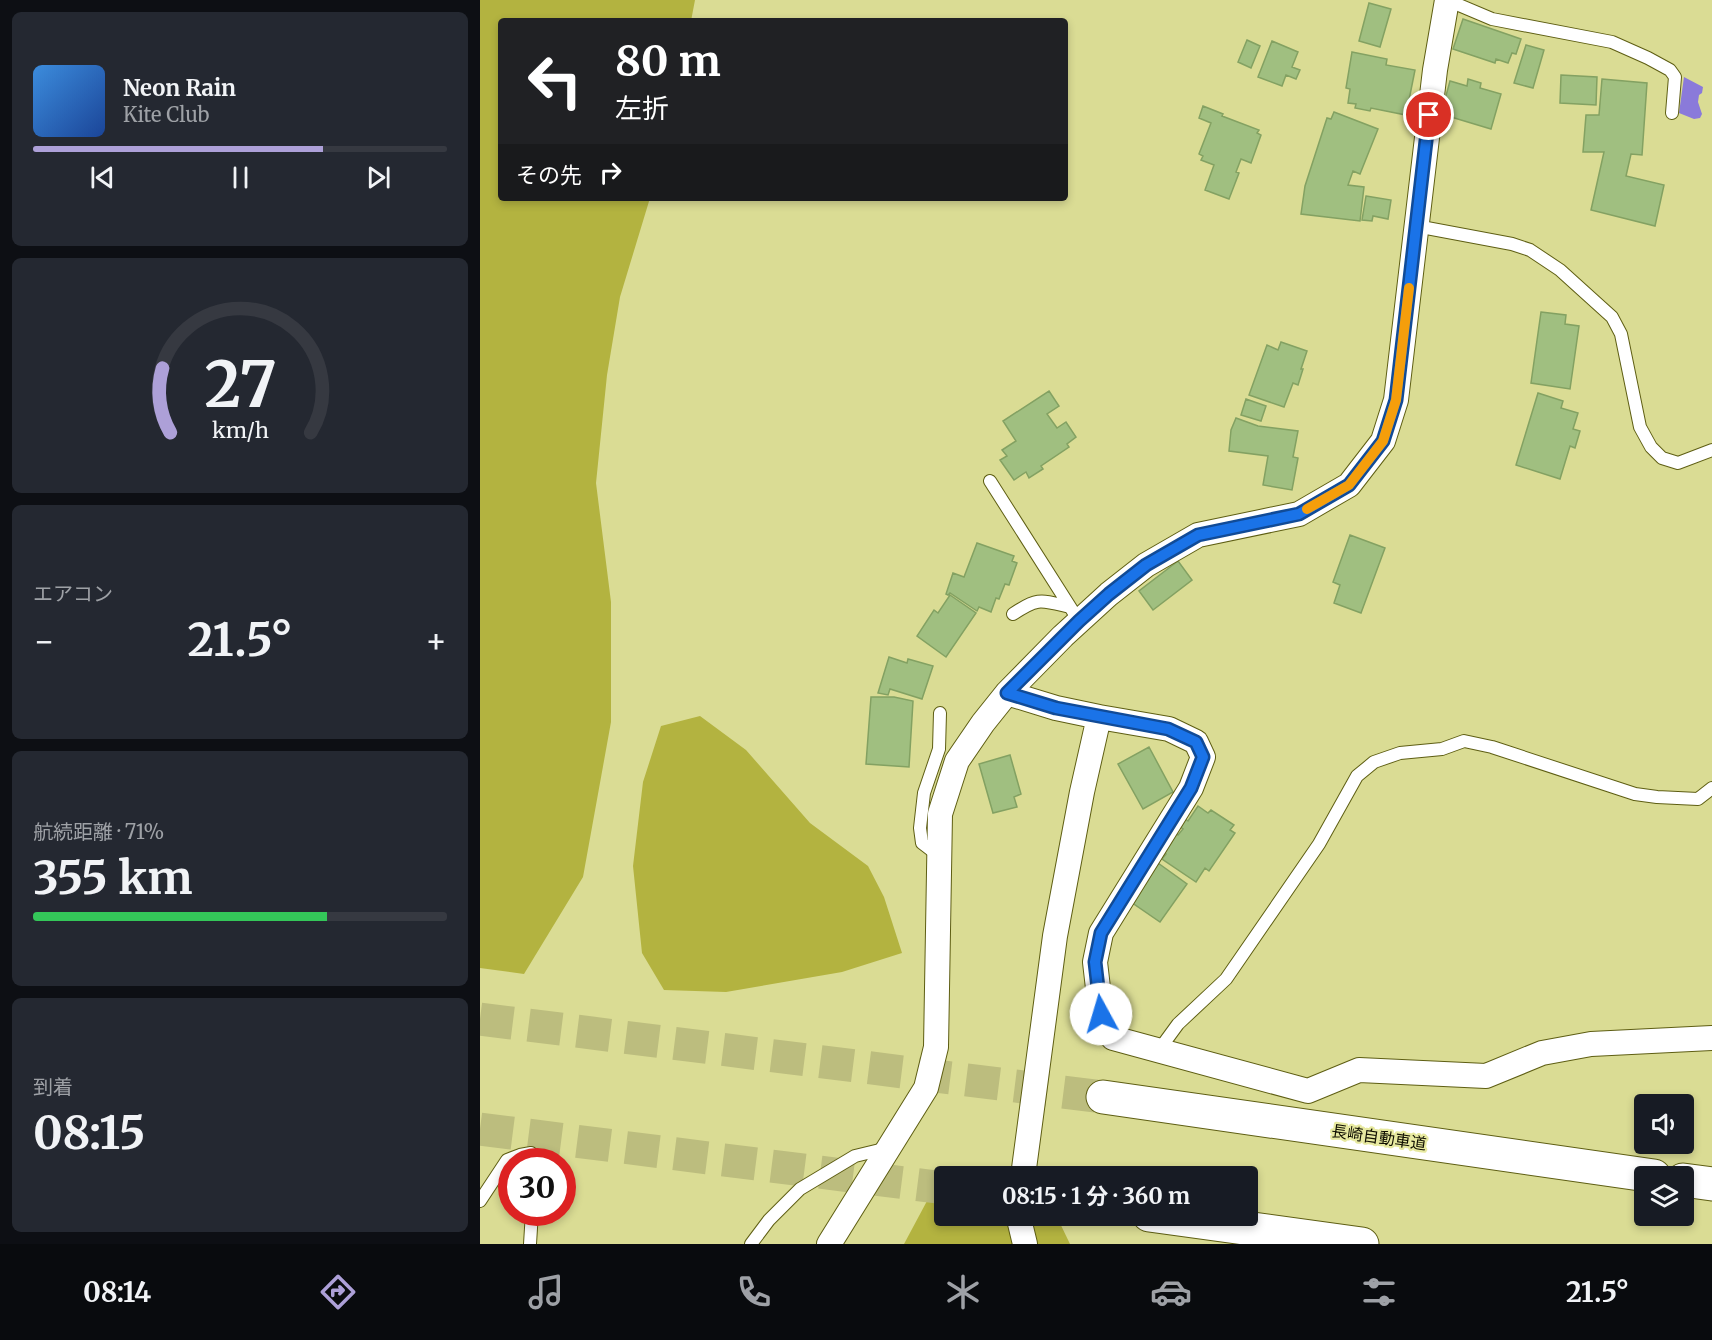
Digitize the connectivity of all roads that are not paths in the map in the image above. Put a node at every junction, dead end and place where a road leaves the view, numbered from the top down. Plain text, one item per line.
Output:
1 (1447, 0) edge
2 (1672, 113) dead end
3 (1416, 226) junction
4 (1712, 450) edge
5 (990, 481) dead end
6 (1013, 614) dead end
7 (1074, 614) junction
8 (1007, 693) junction
9 (940, 713) dead end
10 (1099, 717) junction
11 (1712, 788) edge
12 (940, 856) junction
13 (1712, 1038) edge
14 (1159, 1050) junction
15 (1103, 1097) tunnel mouth
16 (889, 1148) junction
17 (1024, 1166) edge
18 (1634, 1173) edge
19 (498, 1174) edge
20 (1694, 1182) edge
21 (1712, 1184) edge
22 (480, 1201) edge
23 (531, 1226) edge
24 (1021, 1226) edge
25 (1230, 1226) edge
26 (530, 1244) edge
27 (751, 1244) edge
28 (829, 1244) edge
29 (1025, 1244) edge
30 (1362, 1244) edge

1 - 2 lane
1 - 3 street
3 - 4 lane
3 - 7 street
5 - 7 lane
6 - 7 lane
7 - 8 street
8 - 10 street
8 - 12 street
9 - 12 lane
10 - 14 street
10 - 17 street
11 - 14 lane
12 - 16 street
13 - 14 street
15 - 18 highway, 長崎自動車道
16 - 27 lane
16 - 28 street
19 - 22 lane
20 - 21 highway
23 - 26 lane
24 - 29 street
25 - 30 highway

